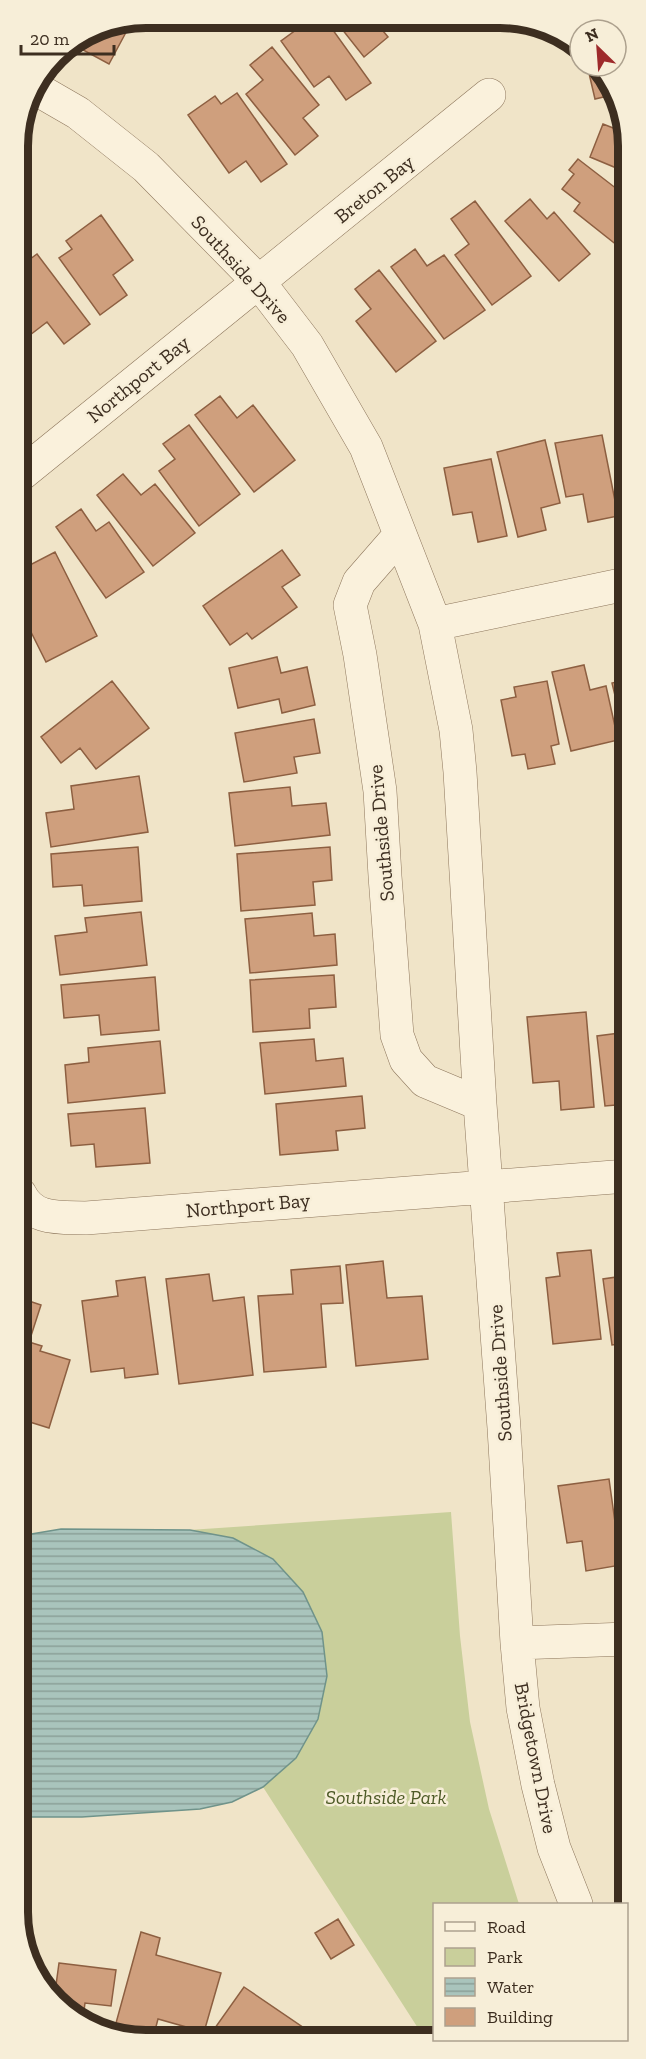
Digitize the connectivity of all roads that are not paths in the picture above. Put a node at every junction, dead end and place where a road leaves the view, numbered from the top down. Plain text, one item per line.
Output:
1 (42, 92) edge
2 (489, 95) dead end
3 (258, 281) junction
4 (29, 468) edge
5 (400, 535) junction
6 (618, 586) edge
7 (435, 624) junction
8 (480, 1104) junction
9 (617, 1177) edge
10 (485, 1186) junction
11 (28, 1207) edge
12 (617, 1639) edge
13 (517, 1643) junction
14 (575, 1903) edge

1 - 3 street, Southside Drive
2 - 3 street, Breton Bay
3 - 4 street, Northport Bay
3 - 5 street, Southside Drive
5 - 7 street, Southside Drive
5 - 8 street, Southside Drive
6 - 7 street
7 - 8 street, Southside Drive
8 - 10 street, Southside Drive
9 - 10 street, Northport Bay
10 - 11 street, Northport Bay
10 - 13 street, Southside Drive
12 - 13 street
13 - 14 street, Bridgetown Drive

